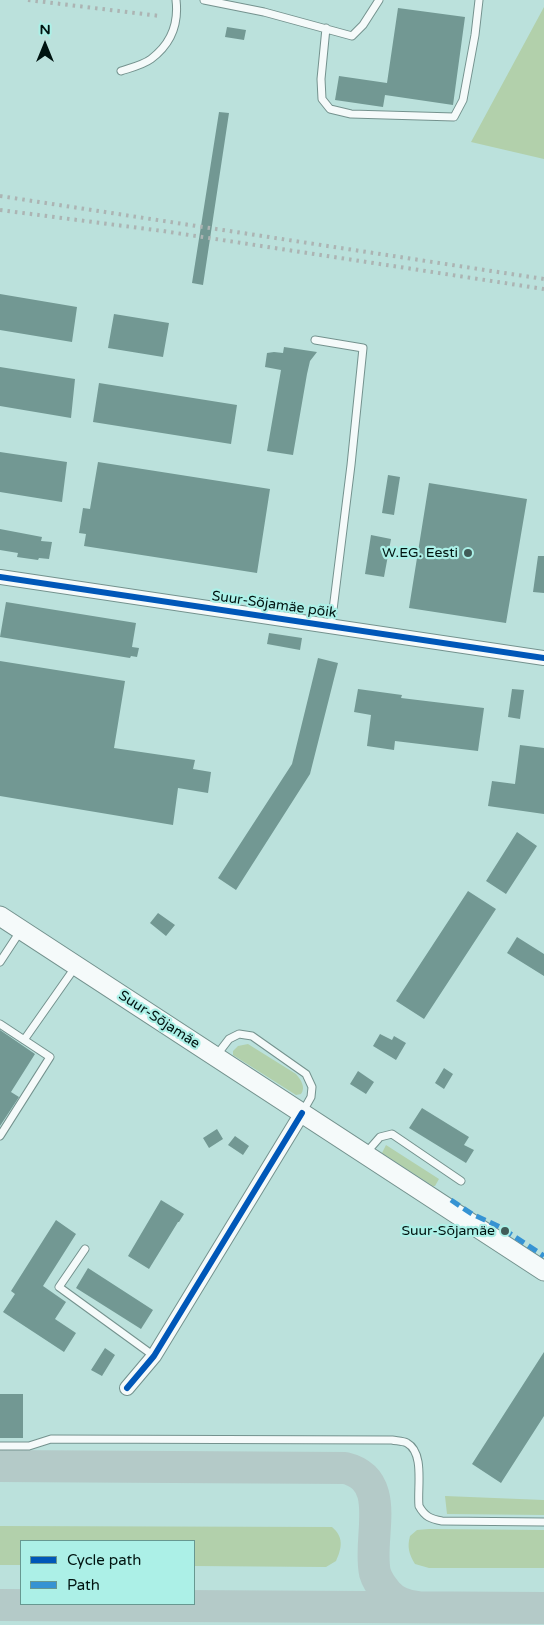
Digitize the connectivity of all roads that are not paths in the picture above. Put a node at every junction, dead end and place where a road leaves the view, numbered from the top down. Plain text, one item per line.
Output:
1 (176, 0) edge
2 (204, 0) edge
3 (379, 0) edge
4 (479, 0) edge
5 (326, 28) junction
6 (121, 71) dead end
7 (315, 340) dead end
8 (0, 577) edge
9 (331, 626) junction
10 (544, 658) edge
11 (0, 916) edge
12 (21, 930) junction
13 (0, 962) edge
14 (76, 966) junction
15 (0, 1024) edge
16 (24, 1040) junction
17 (216, 1057) junction
18 (302, 1113) junction
19 (0, 1136) edge
20 (365, 1154) junction
21 (461, 1181) dead end
22 (85, 1249) dead end
23 (544, 1271) edge
24 (154, 1356) junction
25 (127, 1388) dead end
26 (0, 1446) edge
27 (544, 1522) edge

1 - 6 lane
2 - 5 lane
3 - 5 lane
4 - 5 lane
7 - 9 lane
8 - 9 street, Suur-Sõjamäe põik
9 - 10 street, Suur-Sõjamäe põik
11 - 12 main road, Suur-Sõjamäe
12 - 13 lane
12 - 14 main road, Suur-Sõjamäe
14 - 16 lane
14 - 17 main road, Suur-Sõjamäe
15 - 16 lane
16 - 19 lane
17 - 18 main road, Suur-Sõjamäe
17 - 18 lane
18 - 20 main road, Suur-Sõjamäe
18 - 24 street
20 - 21 lane
20 - 23 main road, Suur-Sõjamäe
22 - 24 lane
24 - 25 street
26 - 27 lane

